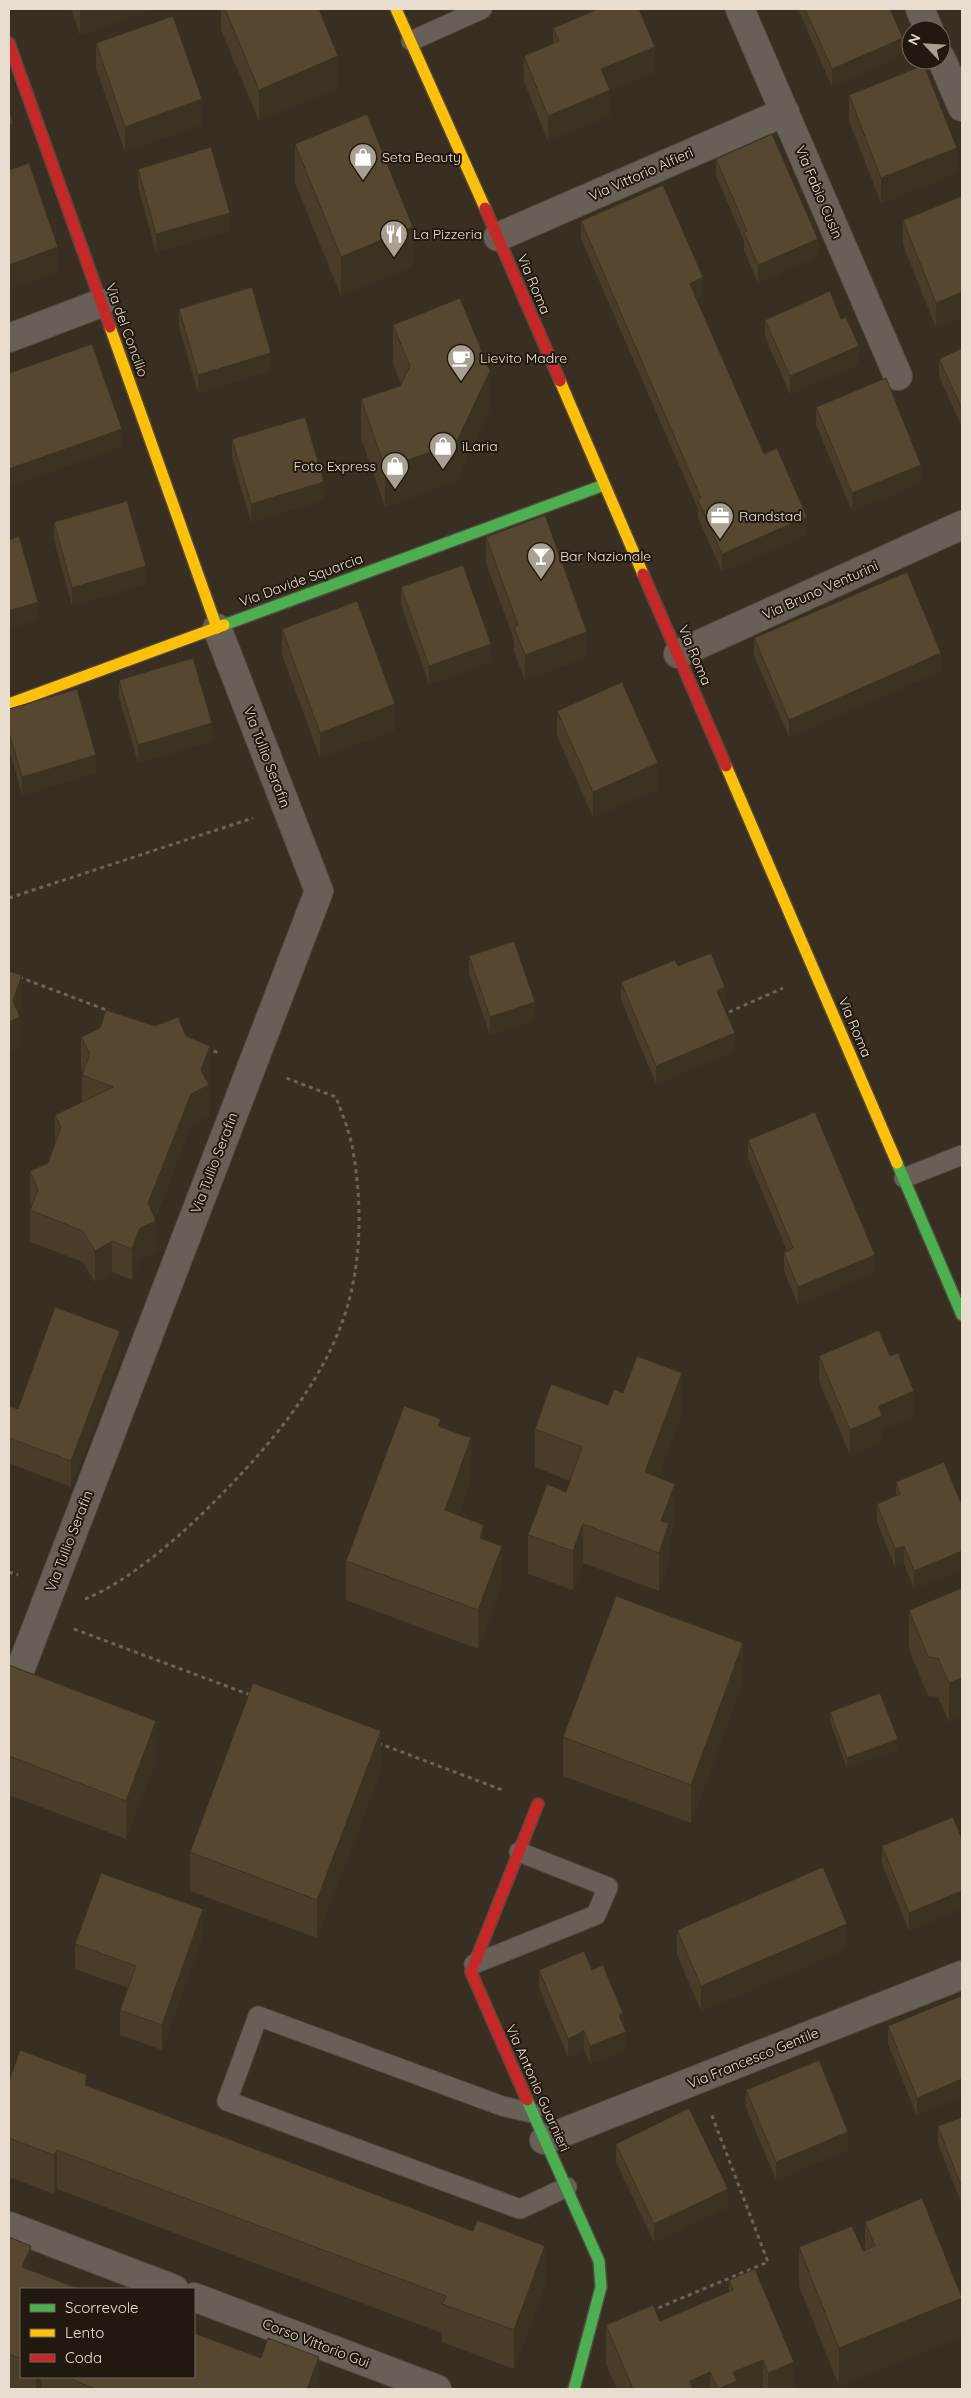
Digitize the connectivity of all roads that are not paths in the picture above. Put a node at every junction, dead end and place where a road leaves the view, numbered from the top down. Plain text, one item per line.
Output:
1 (396, 9) edge
2 (482, 9) edge
3 (740, 9) edge
4 (411, 42) junction
5 (9, 43) edge
6 (946, 70) edge
7 (962, 107) edge
8 (785, 112) junction
9 (498, 237) junction
10 (101, 303) junction
11 (9, 338) edge
12 (898, 376) dead end
13 (604, 485) junction
14 (962, 525) edge
15 (217, 628) junction
16 (678, 654) junction
17 (9, 704) edge
18 (962, 1155) edge
19 (904, 1178) junction
20 (962, 1316) edge
21 (9, 1698) edge
22 (538, 1804) road end
23 (519, 1852) junction
24 (474, 1964) junction
25 (962, 1975) edge
26 (532, 2114) junction
27 (544, 2140) junction
28 (567, 2187) junction
29 (9, 2226) edge
30 (171, 2288) edge
31 (195, 2297) edge
32 (438, 2389) edge
33 (574, 2389) edge

1 - 4 street, Via Roma
2 - 4 lane
3 - 8 street, Via Fabio Cusin
4 - 9 street, Via Roma
5 - 10 street, Via del Concilio
6 - 7 street
8 - 9 street, Via Vittorio Alfieri
8 - 12 street, Via Fabio Cusin
9 - 13 street, Via Roma
10 - 11 street
10 - 15 street, Via del Concilio
13 - 15 street, Via Davide Squarcia
13 - 16 street, Via Roma
14 - 16 street, Via Bruno Venturini
15 - 17 street, Via Davide Squarcia
15 - 21 street, Via Tullio Serafin
16 - 19 street, Via Roma
18 - 19 lane
19 - 20 street, Via Roma
22 - 23 street
23 - 24 street
23 - 24 lane
24 - 26 street, Via Antonio Guarnieri
25 - 27 street, Via Francesco Gentile
26 - 27 street, Via Antonio Guarnieri
26 - 28 lane
27 - 28 street, Via Antonio Guarnieri
28 - 33 street, Via Antonio Guarnieri
29 - 30 street
31 - 32 street, Corso Vittorio Gui

